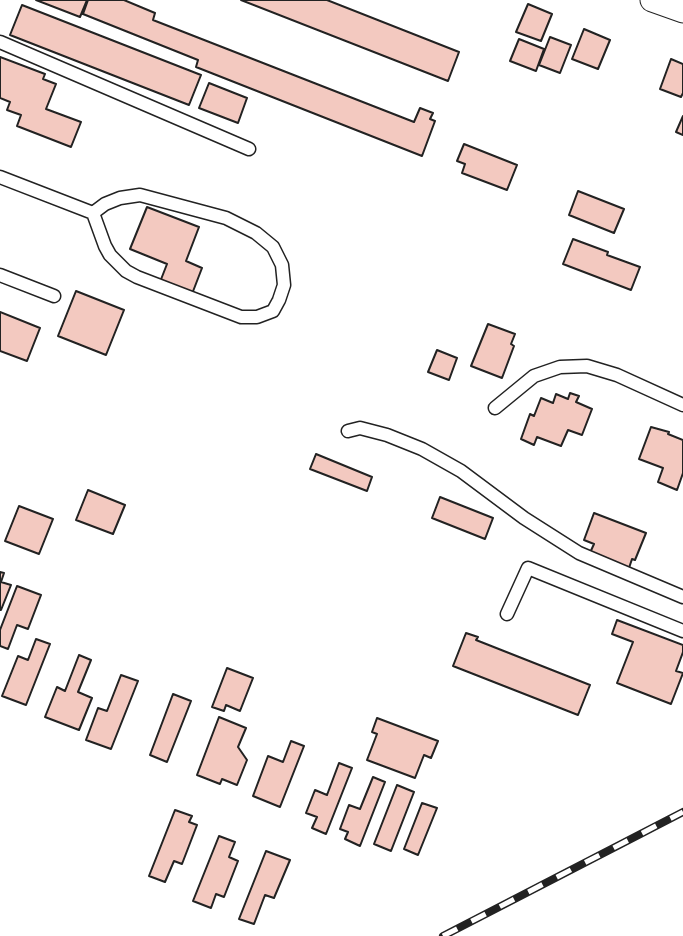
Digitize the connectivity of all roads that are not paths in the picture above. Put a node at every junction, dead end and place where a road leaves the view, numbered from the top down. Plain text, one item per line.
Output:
1 (652, 0) edge
2 (683, 11) edge
3 (0, 42) edge
4 (249, 149) dead end
5 (0, 177) edge
6 (93, 213) junction
7 (0, 275) edge
8 (54, 296) dead end
9 (683, 405) edge
10 (495, 408) dead end
11 (348, 431) dead end
12 (683, 597) edge
13 (507, 614) dead end
14 (683, 631) edge

1 - 2 street
3 - 4 lane
5 - 6 lane
6 - 6 lane
7 - 8 lane
9 - 10 lane
11 - 12 lane
13 - 14 lane

